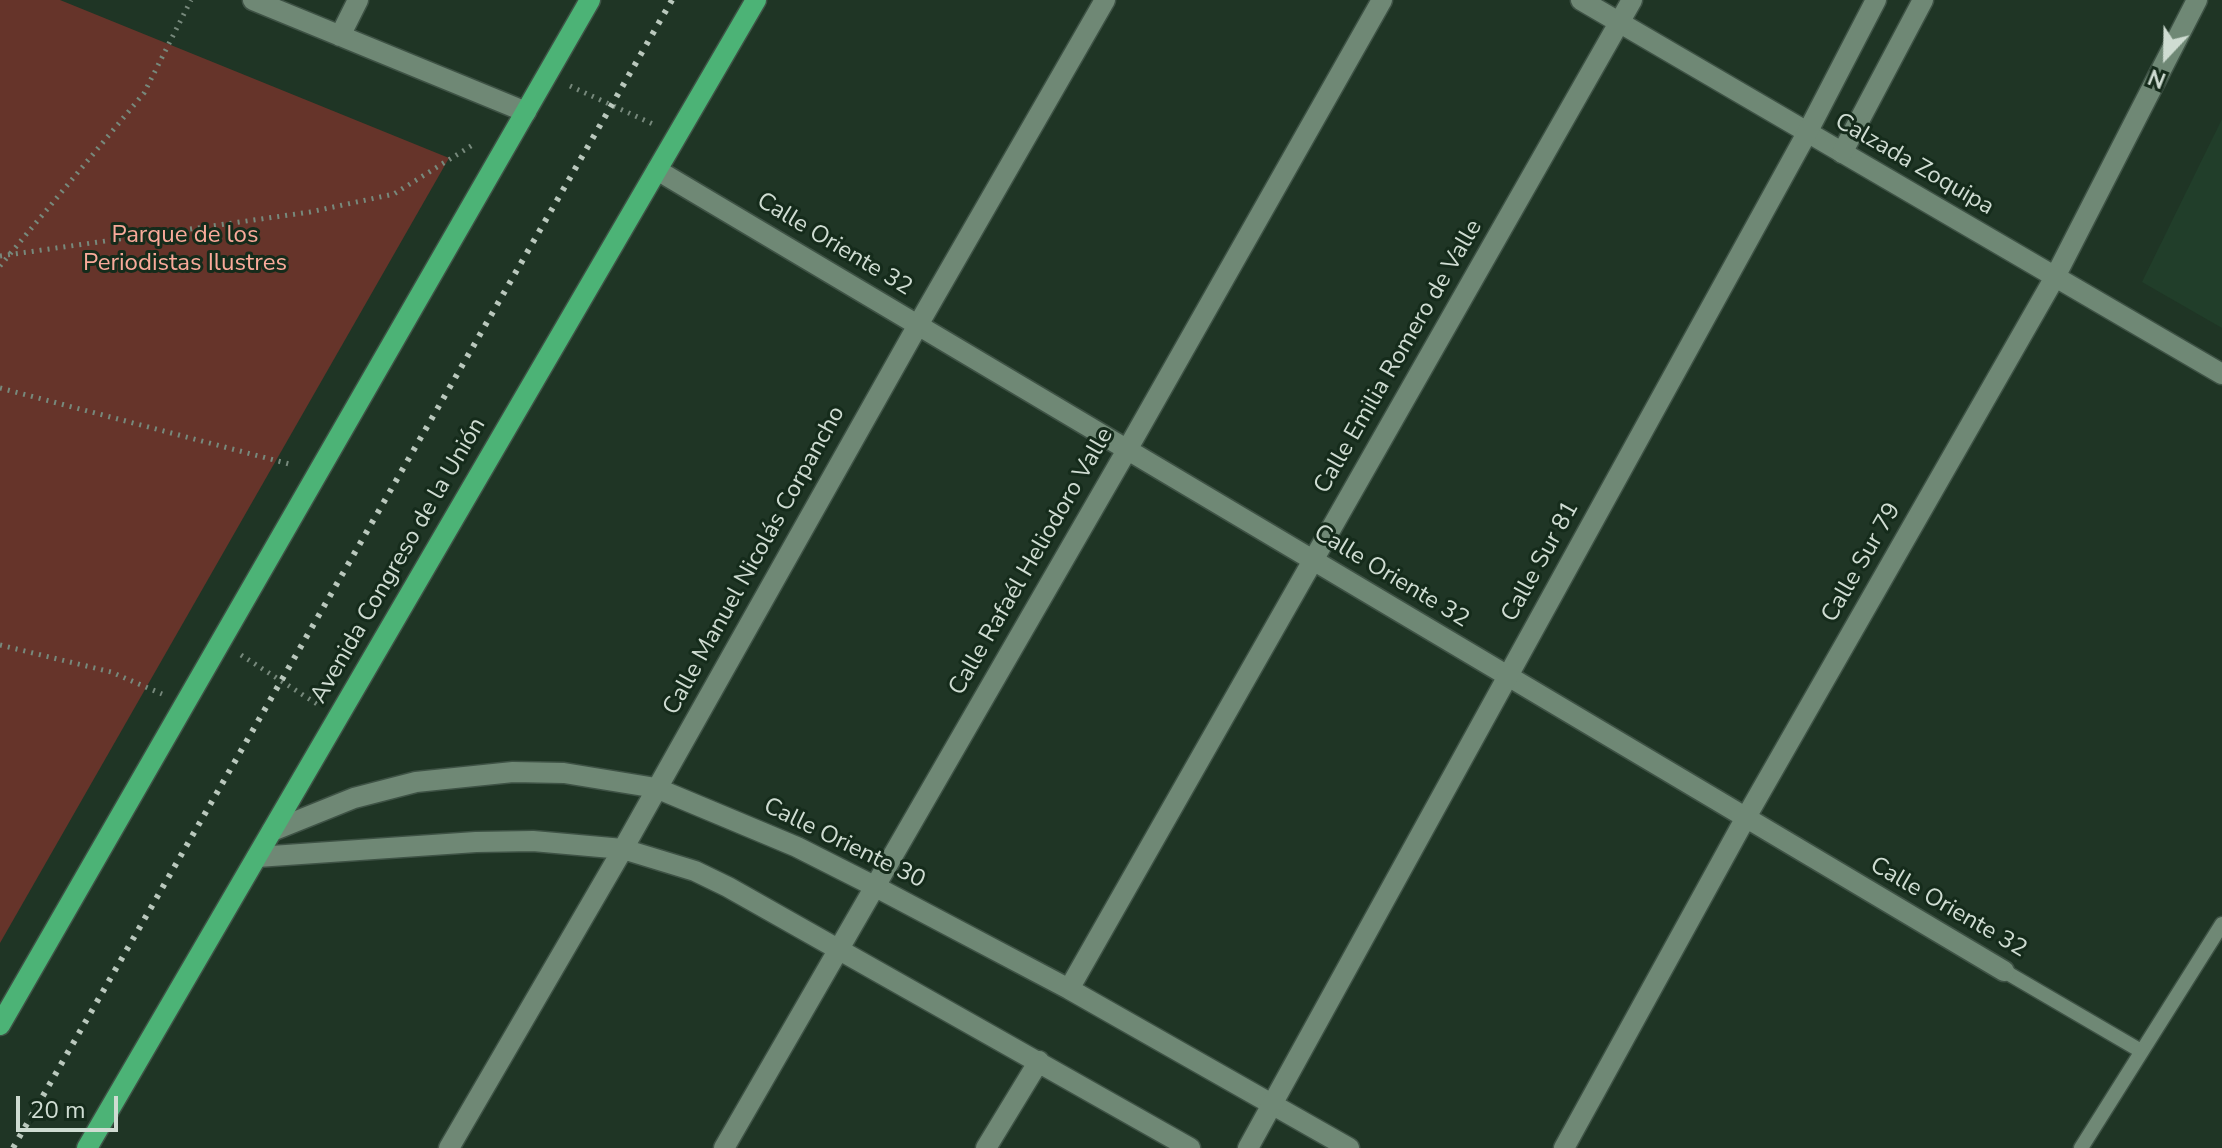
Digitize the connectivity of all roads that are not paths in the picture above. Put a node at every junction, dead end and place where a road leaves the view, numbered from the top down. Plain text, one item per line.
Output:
1 (253, 0) edge
2 (358, 0) edge
3 (590, 0) edge
4 (756, 0) edge
5 (1105, 0) edge
6 (1382, 0) edge
7 (1581, 0) edge
8 (1632, 0) edge
9 (1876, 0) edge
10 (1923, 0) edge
11 (2197, 0) edge
12 (1620, 23) junction
13 (340, 36) junction
14 (526, 112) junction
15 (1807, 133) junction
16 (1842, 153) junction
17 (657, 170) junction
18 (2055, 277) junction
19 (918, 325) junction
20 (2222, 374) edge
21 (1127, 450) junction
22 (1313, 561) junction
23 (1507, 677) junction
24 (656, 788) junction
25 (1745, 819) junction
26 (272, 831) junction
27 (623, 849) junction
28 (257, 857) junction
29 (874, 886) junction
30 (2222, 924) edge
31 (838, 948) junction
32 (2004, 971) joint
33 (1069, 989) junction
34 (0, 1025) edge
35 (2141, 1051) junction
36 (1039, 1061) junction
37 (1273, 1104) junction
38 (87, 1148) edge
39 (449, 1148) edge
40 (724, 1148) edge
41 (986, 1148) edge
42 (1190, 1148) edge
43 (1248, 1148) edge
44 (1349, 1148) edge
45 (1564, 1148) edge
46 (2081, 1148) edge

1 - 13 street
2 - 13 street
3 - 14 main road
4 - 17 main road, Avenida Congreso de la Unión
5 - 19 street, Calle Manuel Nicolás Corpancho
6 - 21 street, Calle Rafaél Heliodoro Valle
7 - 12 street, Calzada Zoquipa
8 - 12 street, Calle Emilia Romero de Valle
9 - 15 street, Calle Sur 81
10 - 16 street
11 - 18 street, Calle Sur 79
12 - 15 street, Calzada Zoquipa
12 - 22 street, Calle Emilia Romero de Valle
13 - 14 street
14 - 34 main road
15 - 16 street, Calzada Zoquipa
15 - 23 street, Calle Sur 81
16 - 18 street, Calzada Zoquipa
17 - 19 street, Calle Oriente 32
17 - 26 main road, Avenida Congreso de la Unión
18 - 20 street, Calzada Zoquipa
18 - 25 street, Calle Sur 79
19 - 21 street, Calle Oriente 32
19 - 24 street, Calle Manuel Nicolás Corpancho
21 - 22 street, Calle Oriente 32
21 - 29 street, Calle Rafaél Heliodoro Valle
22 - 23 street, Calle Oriente 32
22 - 33 street, Calle Emilia Romero de Valle
23 - 25 street, Calle Oriente 32
23 - 37 street, Calle Sur 81
24 - 26 street, Calle Oriente 30
24 - 27 street, Calle Manuel Nicolás Corpancho
24 - 29 street, Calle Oriente 30
25 - 32 street, Calle Oriente 32
25 - 45 street, Calle Sur 79
26 - 28 main road, Avenida Congreso de la Unión
27 - 28 street
27 - 31 street
27 - 39 street, Calle Manuel Nicolás Corpancho
28 - 38 main road, Avenida Congreso de la Unión
29 - 31 street, Calle Rafaél Heliodoro Valle
29 - 33 street, Calle Oriente 30
30 - 35 lane
31 - 36 street
31 - 40 street, Calle Rafaél Heliodoro Valle
32 - 35 lane, Calle Oriente 32
33 - 37 street, Calle Oriente 30
35 - 46 lane
36 - 41 street
36 - 42 street
37 - 43 street, Calle Sur 81
37 - 44 street, Calle Oriente 30

